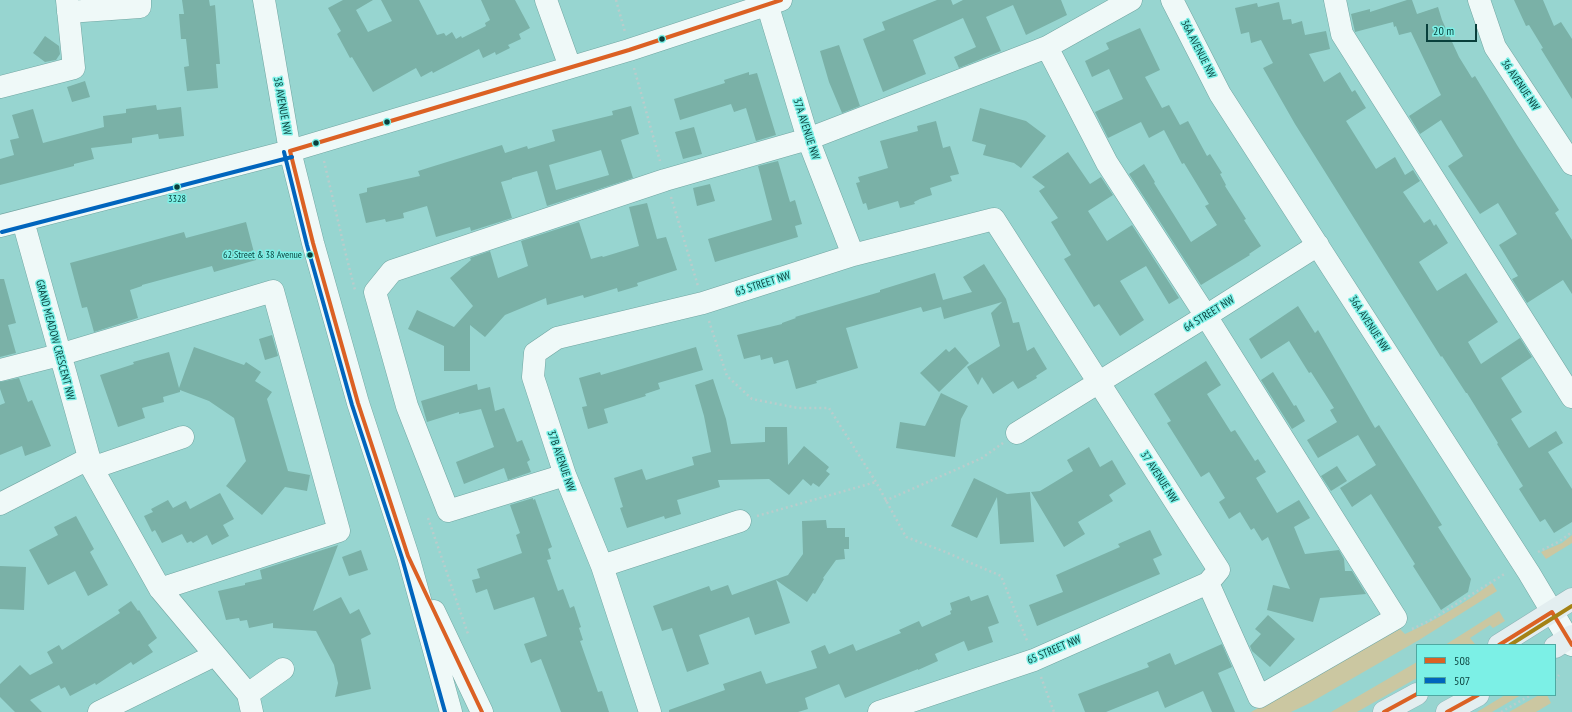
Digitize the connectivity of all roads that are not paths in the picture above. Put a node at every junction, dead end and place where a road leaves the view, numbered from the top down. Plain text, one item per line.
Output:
1 (140, 0) edge
2 (264, 0) edge
3 (546, 0) edge
4 (1131, 0) edge
5 (1172, 0) edge
6 (1335, 0) edge
7 (1479, 0) edge
8 (772, 2) edge
9 (68, 6) edge
10 (1047, 47) junction
11 (570, 67) junction
12 (0, 87) edge
13 (808, 139) junction
14 (290, 151) junction
15 (1572, 164) edge
16 (994, 219) joint
17 (23, 221) junction
18 (0, 226) edge
19 (1318, 245) junction
20 (853, 255) junction
21 (1206, 316) junction
22 (535, 354) joint
23 (60, 355) junction
24 (0, 370) edge
25 (1099, 383) junction
26 (1572, 397) edge
27 (1017, 433) road end
28 (183, 437) dead end
29 (90, 464) junction
30 (565, 475) junction
31 (0, 504) edge
32 (740, 521) road end
33 (408, 556) junction
34 (602, 566) junction
35 (1213, 577) junction
36 (160, 589) junction
37 (1572, 599) edge
38 (1552, 612) junction
39 (1567, 642) edge
40 (1501, 644) edge
41 (215, 655) junction
42 (283, 669) dead end
43 (1416, 695) edge
44 (1476, 696) edge
45 (250, 703) edge
46 (99, 712) edge
47 (451, 712) edge
48 (482, 712) edge
49 (650, 712) edge
50 (879, 712) edge
51 (1384, 712) edge
52 (1447, 712) edge

1 - 9 street
2 - 14 street, 38 AVENUE NW
3 - 11 street
4 - 10 street
5 - 19 street, 36A AVENUE NW
6 - 26 street
7 - 15 street, 36 AVENUE NW
8 - 11 street
8 - 13 street, 37A AVENUE NW
9 - 12 street
10 - 13 street
10 - 21 street
11 - 14 street
13 - 20 street, 37A AVENUE NW
13 - 30 street
14 - 17 street
14 - 33 street, 38 AVENUE NW
16 - 20 street, 63 STREET NW
16 - 25 street, 37 AVENUE NW
17 - 18 street
17 - 23 street, GRAND MEADOW CRESCENT NW
19 - 21 street, 64 STREET NW
19 - 38 street, 36A AVENUE NW
20 - 22 street, 63 STREET NW
21 - 25 street, 64 STREET NW
21 - 35 street, 37 AVENUE NW
22 - 30 street, 37B AVENUE NW
23 - 24 street
23 - 29 street, GRAND MEADOW CRESCENT NW
23 - 36 street
25 - 27 street
25 - 35 street, 37 AVENUE NW
28 - 29 street
29 - 31 street
29 - 36 street, GRAND MEADOW CRESCENT NW
30 - 34 street, 37B AVENUE NW
32 - 34 street
33 - 47 street, 38 AVENUE NW
33 - 48 street, 38 AVENUE NW
34 - 49 street, 37B AVENUE NW
35 - 50 street, 65 STREET NW
36 - 41 street, GRAND MEADOW CRESCENT NW
37 - 38 main road
38 - 39 street, 36A AVENUE NW
38 - 40 main road
41 - 45 street, GRAND MEADOW CRESCENT NW
41 - 46 street
42 - 45 street, GRAND MEADOW CRESCENT NW
43 - 51 main road
44 - 52 main road

